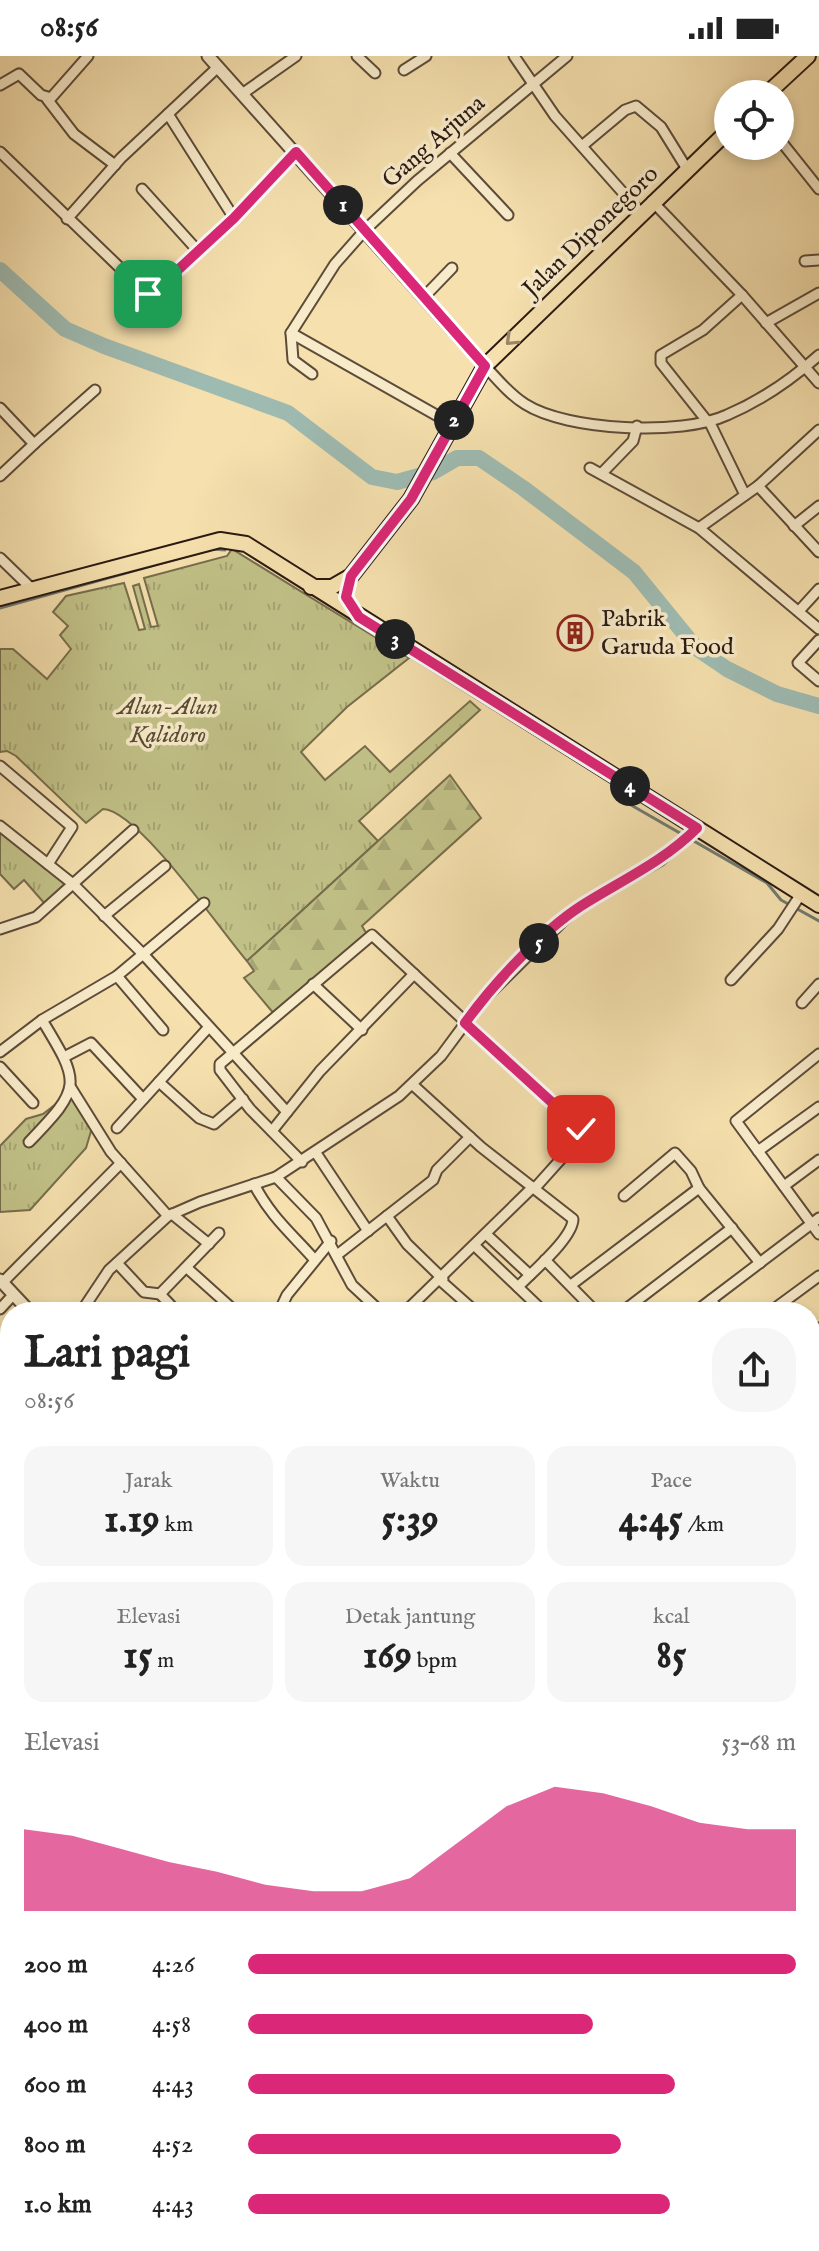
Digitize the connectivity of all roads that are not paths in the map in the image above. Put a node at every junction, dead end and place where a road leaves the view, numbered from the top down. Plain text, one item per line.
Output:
1 (208, 56) edge
2 (296, 56) edge
3 (357, 56) edge
4 (426, 56) edge
5 (514, 56) edge
6 (567, 56) edge
7 (808, 56) edge
8 (84, 57) edge
9 (218, 67) junction
10 (404, 70) dead end
11 (375, 73) dead end
12 (782, 80) edge
13 (532, 83) junction
14 (0, 85) edge
15 (242, 94) junction
16 (47, 99) junction
17 (168, 114) junction
18 (714, 144) edge
19 (582, 146) junction
20 (0, 152) edge
21 (296, 152) junction
22 (450, 153) junction
23 (794, 158) edge
24 (115, 165) junction
25 (687, 169) junction
26 (142, 189) dead end
27 (819, 189) edge
28 (647, 207) junction
29 (508, 215) dead end
30 (234, 218) junction
31 (67, 219) junction
32 (365, 230) junction
33 (198, 251) junction
34 (819, 260) edge
35 (805, 261) dead end
36 (452, 268) dead end
37 (819, 293) edge
38 (742, 295) junction
39 (424, 297) junction
40 (766, 323) junction
41 (291, 333) junction
42 (819, 355) edge
43 (485, 366) junction
44 (805, 368) junction
45 (312, 374) dead end
46 (819, 383) edge
47 (95, 390) dead end
48 (0, 408) edge
49 (708, 421) junction
50 (452, 424) junction
51 (637, 426) junction
52 (819, 430) edge
53 (34, 444) junction
54 (590, 468) dead end
55 (602, 473) junction
56 (0, 476) edge
57 (758, 486) junction
58 (745, 495) junction
59 (819, 506) edge
60 (794, 526) junction
61 (699, 528) junction
62 (819, 552) edge
63 (0, 558) edge
64 (351, 576) junction
65 (311, 587) junction
66 (819, 589) edge
67 (33, 590) junction
68 (0, 598) edge
69 (799, 611) junction
70 (359, 617) junction
71 (819, 629) edge
72 (819, 640) edge
73 (819, 681) edge
74 (0, 766) edge
75 (0, 826) edge
76 (697, 828) junction
77 (133, 830) dead end
78 (48, 864) junction
79 (165, 866) dead end
80 (73, 884) junction
81 (801, 894) junction
82 (204, 903) dead end
83 (819, 905) edge
84 (104, 916) junction
85 (0, 929) edge
86 (143, 954) junction
87 (414, 974) junction
88 (117, 976) junction
89 (731, 980) dead end
90 (313, 984) junction
91 (819, 984) edge
92 (802, 1003) dead end
93 (42, 1020) junction
94 (465, 1023) junction
95 (208, 1028) junction
96 (163, 1030) dead end
97 (362, 1030) junction
98 (231, 1051) junction
99 (0, 1052) edge
100 (819, 1054) edge
101 (64, 1057) junction
102 (0, 1067) edge
103 (159, 1082) junction
104 (413, 1085) junction
105 (71, 1088) junction
106 (143, 1099) junction
107 (243, 1099) junction
108 (33, 1103) dead end
109 (819, 1107) edge
110 (287, 1112) junction
111 (117, 1128) dead end
112 (272, 1131) junction
113 (470, 1137) junction
114 (29, 1142) dead end
115 (758, 1151) junction
116 (316, 1153) junction
117 (819, 1160) edge
118 (302, 1162) junction
119 (121, 1163) junction
120 (276, 1177) junction
121 (254, 1184) junction
122 (784, 1186) junction
123 (534, 1188) junction
124 (699, 1188) junction
125 (624, 1196) dead end
126 (170, 1215) junction
127 (387, 1216) junction
128 (815, 1221) edge
129 (732, 1228) junction
130 (368, 1231) junction
131 (219, 1233) dead end
132 (819, 1234) edge
133 (487, 1235) junction
134 (331, 1241) junction
135 (209, 1244) junction
136 (476, 1247) junction
137 (337, 1255) junction
138 (314, 1259) junction
139 (545, 1260) junction
140 (117, 1263) junction
141 (760, 1263) junction
142 (187, 1268) junction
143 (530, 1275) junction
144 (819, 1276) edge
145 (442, 1280) junction
146 (1, 1282) edge
147 (571, 1285) junction
148 (518, 1287) junction
149 (160, 1294) junction
150 (13, 1295) junction
151 (711, 1300) joint
152 (6, 1302) edge
153 (20, 1302) edge
154 (87, 1302) edge
155 (168, 1302) edge
156 (225, 1302) edge
157 (284, 1302) edge
158 (370, 1302) edge
159 (417, 1302) edge
160 (465, 1302) edge
161 (534, 1302) edge
162 (587, 1302) edge
163 (635, 1302) edge
164 (708, 1302) edge
165 (784, 1302) edge

1 - 9 street
2 - 15 street
3 - 11 street
4 - 10 street
5 - 13 street
6 - 13 street, Gang Arjuna
7 - 12 main road
8 - 16 street
9 - 15 street
9 - 17 street
13 - 19 street
13 - 22 street, Gang Arjuna
14 - 16 street
15 - 21 street
16 - 24 street
17 - 24 street
17 - 30 street
18 - 25 main road, Jalan Diponegoro
19 - 25 street
19 - 28 street
20 - 31 street
21 - 30 street
21 - 32 street
22 - 29 street
22 - 32 street, Gang Arjuna
23 - 27 street
24 - 31 street
25 - 28 main road, Jalan Diponegoro
26 - 33 street
28 - 38 street
28 -> 43 main road, Jalan Diponegoro
30 - 33 street
31 - 33 street
32 - 39 street
32 - 41 street, Gang Arjuna
34 - 35 street
36 - 39 street
37 - 40 street
38 - 40 street
38 - 49 street
39 - 43 street
40 - 44 street
41 - 45 street
41 - 50 street
42 - 44 street
43 - 50 main road, Jalan Diponegoro
43 - 51 street
44 - 46 street
44 - 49 street
47 - 53 street
48 - 53 street
49 - 51 street
49 - 58 street
50 - 64 main road, Jalan Diponegoro
51 - 55 street
52 - 57 street
53 - 56 street
54 - 55 street
55 - 61 street
57 - 58 street
57 - 60 street
58 - 61 street
59 - 60 street
60 - 62 street
61 - 69 street
63 - 67 street
64 - 65 main road
64 - 70 main road
65 - 67 main road
65 - 70 main road
66 - 69 street
67 - 68 main road
69 - 71 street
70 - 76 main road
72 - 73 street
74 - 78 street
75 - 78 street
76 - 81 main road
76 - 94 street
77 - 80 street
78 - 80 street
79 - 84 street
80 - 84 street
80 - 85 street
81 - 83 main road
81 - 89 street
82 - 86 street
84 - 86 street
86 - 88 street
86 - 95 street
87 - 90 street
87 - 94 street
87 - 97 street
88 - 93 street
88 - 96 street
90 - 97 street
90 - 98 street
91 - 92 street
93 - 99 street
93 - 101 street
94 - 104 street
94 - 123 street
95 - 98 street
95 - 103 street
97 - 110 street
98 - 107 street
98 - 110 street
100 - 115 street
101 - 105 street
101 - 106 street
102 - 108 street
103 - 106 street
103 - 107 street
104 - 113 street
104 - 116 street
105 - 114 street
105 - 119 street
106 - 111 street
107 - 112 street
109 - 115 street
110 - 112 street
112 - 118 street
113 - 123 street
113 - 127 street
115 - 122 street
116 - 118 street
116 - 130 street
117 - 122 street
118 - 120 street
119 - 126 street
119 - 146 street
120 - 121 street
120 - 134 street
121 - 126 street
121 - 138 street
122 - 128 street
123 - 133 street
123 - 139 street
124 - 125 street
124 - 129 street
124 - 147 street
126 - 135 street
126 - 140 street
127 - 130 street
127 - 145 street
128 - 132 street
128 - 141 street
129 - 141 street
129 - 163 street
130 - 137 street
131 - 135 street
133 - 136 street
133 - 143 street
134 - 137 street
134 - 138 street
135 - 142 street
136 - 145 street
136 - 148 street
137 - 158 street
138 - 157 street
139 - 143 street
139 - 147 street
140 - 149 street
140 - 154 street
141 - 151 street
142 - 149 street
142 - 156 street
143 - 148 street
144 - 165 street
145 - 159 street
145 - 160 street
146 - 150 street
147 - 162 street
148 - 161 street
149 - 155 street
150 - 152 street
150 - 153 street
151 - 164 street

